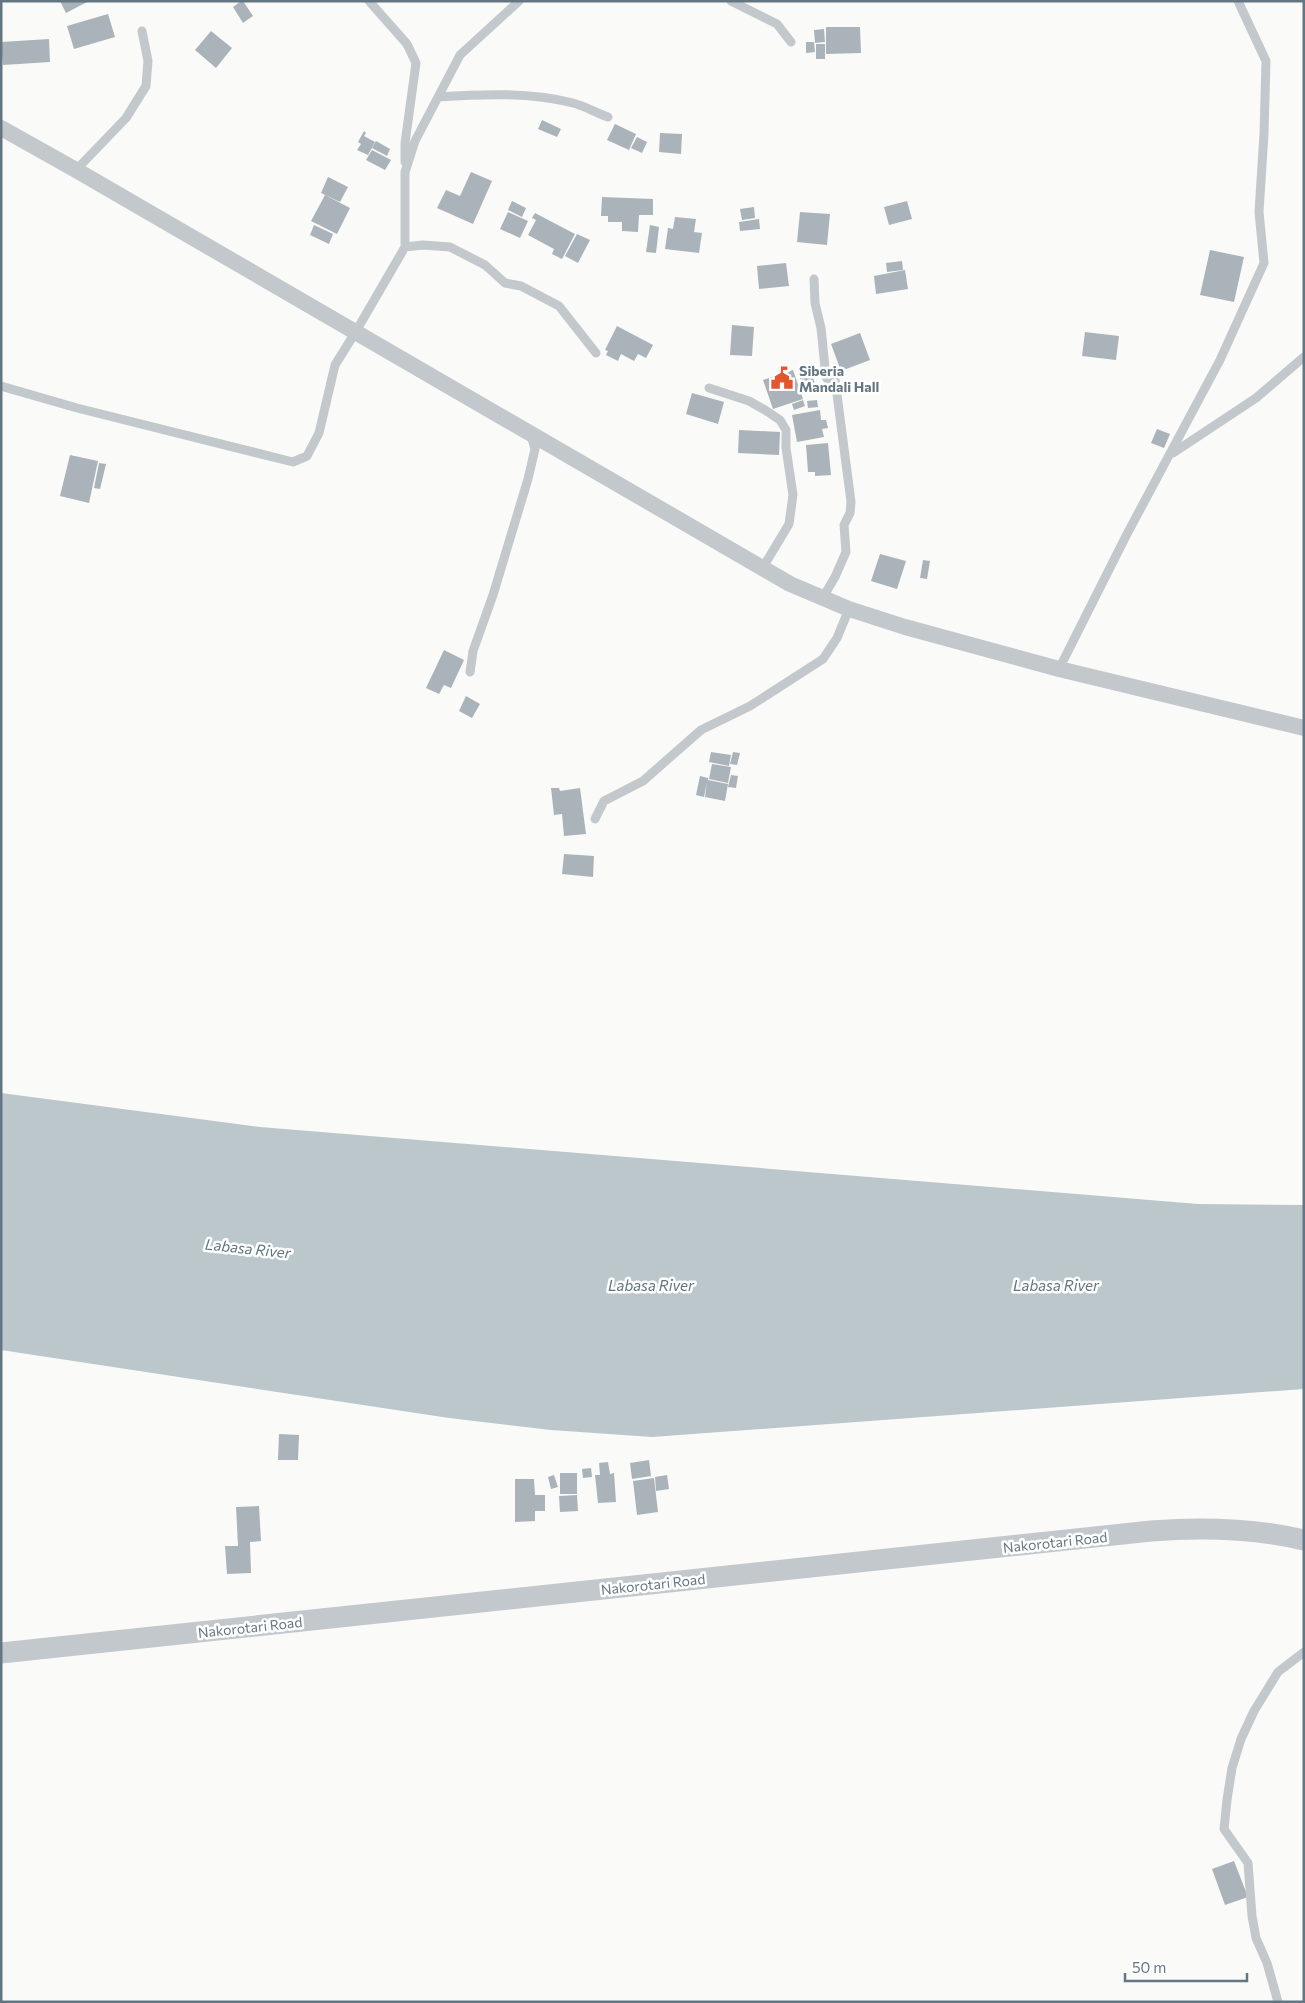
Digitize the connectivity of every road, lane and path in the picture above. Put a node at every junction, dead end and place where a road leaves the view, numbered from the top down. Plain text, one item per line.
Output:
1 (369, 1) edge
2 (519, 1) edge
3 (730, 1) edge
4 (1238, 1) edge
5 (142, 31) dead end
6 (791, 42) dead end
7 (438, 97) junction
8 (608, 117) dead end
9 (1, 128) edge
10 (76, 170) junction
11 (405, 172) junction
12 (405, 247) junction
13 (814, 278) dead end
14 (355, 333) junction
15 (596, 353) dead end
16 (1304, 357) edge
17 (835, 379) dead end
18 (1, 386) edge
19 (709, 388) dead end
20 (835, 392) junction
21 (531, 435) junction
22 (1170, 454) junction
23 (762, 569) junction
24 (822, 599) junction
25 (848, 610) junction
26 (1059, 669) junction
27 (470, 672) dead end
28 (1304, 728) edge
29 (595, 819) dead end
30 (1304, 1540) edge
31 (1304, 1652) edge
32 (1, 1653) edge
33 (1278, 2002) edge

1 - 11 lane
2 - 7 lane
3 - 6 lane
4 - 22 lane
5 - 10 lane
7 - 8 lane
7 - 11 lane
9 - 10 street
10 - 14 street
11 - 12 lane
12 - 14 lane
12 - 15 lane
13 - 20 lane
14 - 18 lane
14 - 21 street
16 - 22 lane
17 - 20 lane
19 - 23 lane
20 - 24 lane
21 - 23 street
21 - 27 lane
22 - 26 lane
23 - 24 street
24 - 25 street
25 - 26 street
25 - 29 lane
26 - 28 street
30 - 32 street, Nakorotari Road
31 - 33 lane

